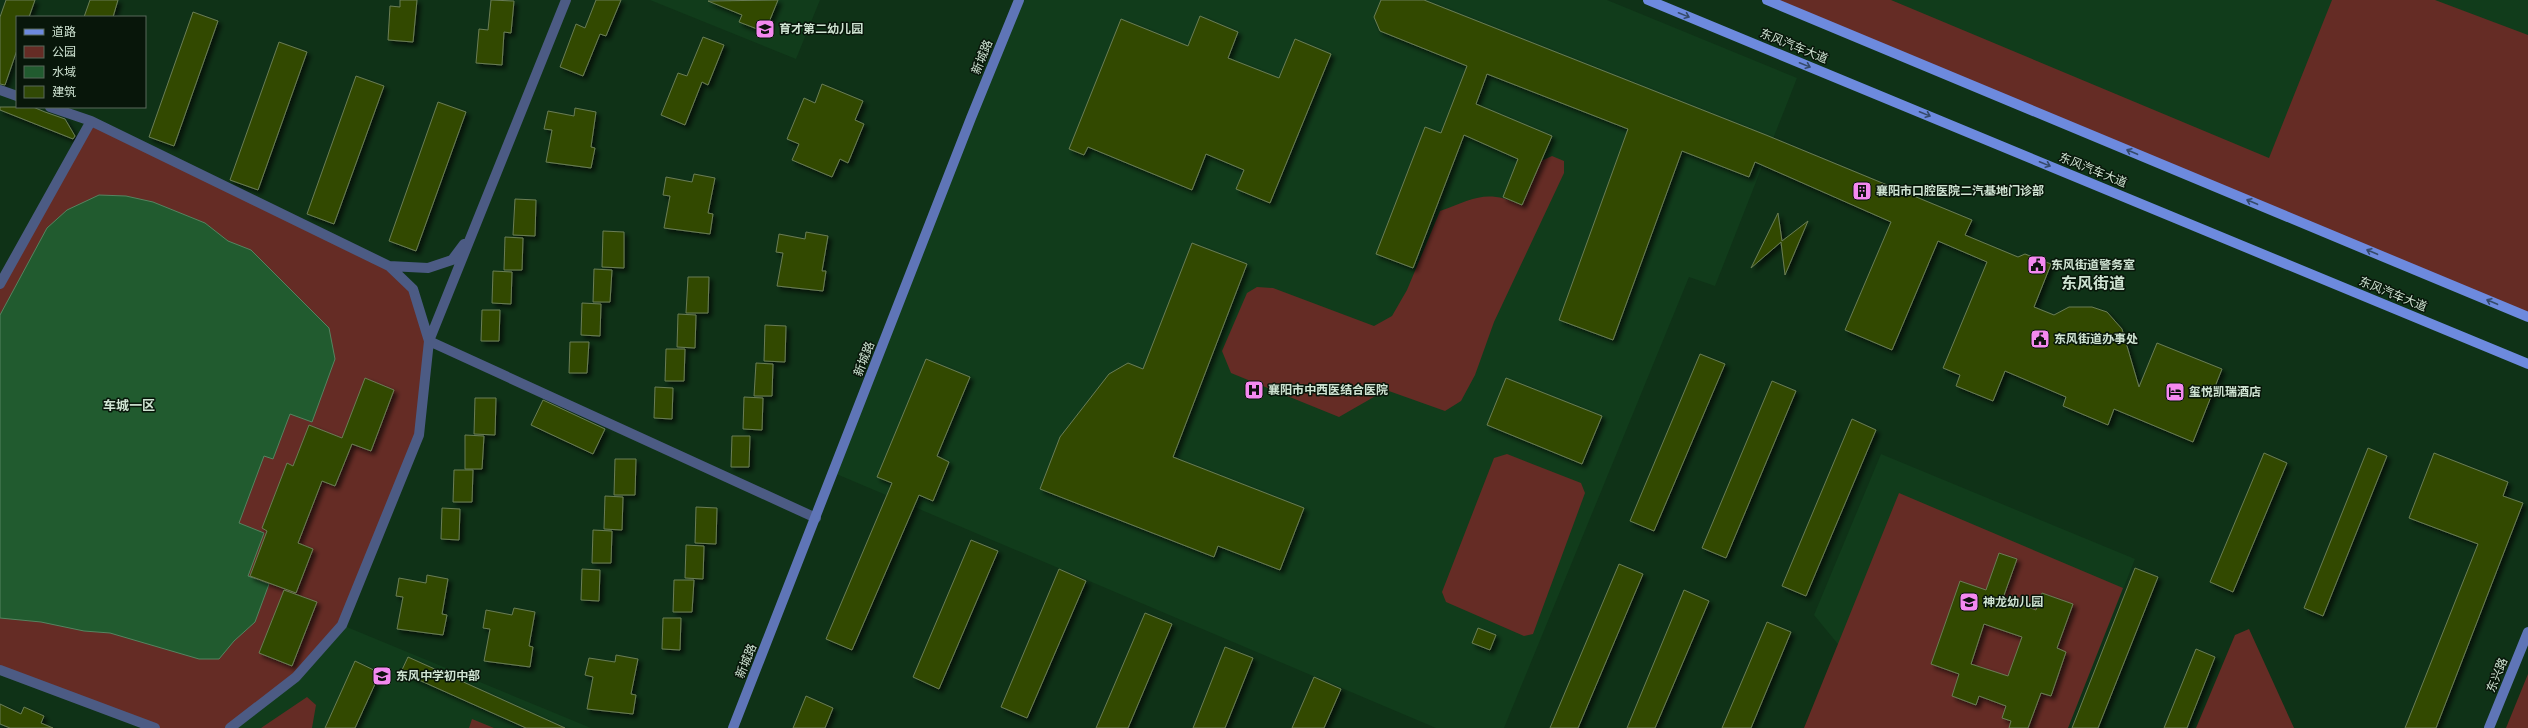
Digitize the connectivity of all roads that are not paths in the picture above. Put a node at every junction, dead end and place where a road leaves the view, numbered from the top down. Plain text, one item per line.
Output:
1 (566, 0) edge
2 (1019, 0) edge
3 (1648, 0) edge
4 (1767, 0) edge
5 (0, 90) edge
6 (16, 96) edge
7 (53, 108) edge
8 (91, 121) junction
9 (474, 231) junction
10 (389, 266) junction
11 (0, 284) edge
12 (2528, 317) edge
13 (429, 341) junction
14 (2528, 364) edge
15 (816, 518) junction
16 (2528, 632) edge
17 (0, 670) edge
18 (155, 728) edge
19 (230, 728) edge
20 (733, 728) edge
21 (2490, 728) edge

1 - 9 street
2 - 15 street, 新城路
3 -> 14 main road, 东风汽车大道
12 -> 4 main road
5 - 6 street
7 - 8 street
8 - 10 street
8 - 11 street
9 - 10 street
9 - 13 street
10 - 13 street
13 - 15 street
13 - 19 street
15 - 20 street, 新城路
16 - 21 street, 东兴路
17 - 18 street

